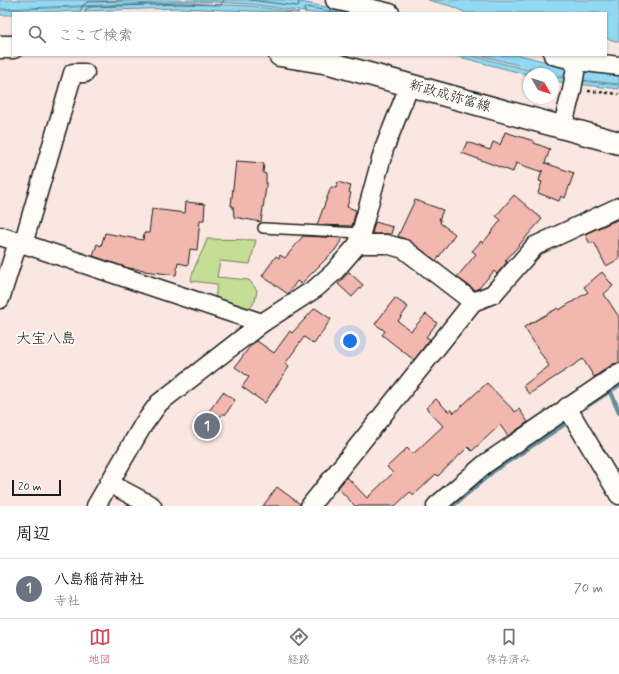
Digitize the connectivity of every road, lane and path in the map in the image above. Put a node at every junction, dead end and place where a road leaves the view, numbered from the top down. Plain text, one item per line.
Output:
1 (335, 0) edge
2 (386, 12) edge
3 (12, 47) edge
4 (0, 48) edge
5 (285, 56) edge
6 (556, 56) edge
7 (577, 64) junction
8 (619, 66) edge
9 (85, 73) dead end
10 (410, 84) junction
11 (572, 90) junction
12 (619, 94) edge
13 (562, 128) junction
14 (619, 143) edge
15 (619, 207) edge
16 (262, 228) dead end
17 (0, 236) edge
18 (360, 239) junction
19 (20, 243) junction
20 (0, 299) edge
21 (473, 302) junction
22 (262, 323) junction
23 (619, 373) edge
24 (567, 407) junction
25 (109, 484) junction
26 (619, 495) edge
27 (96, 506) edge
28 (152, 506) edge
29 (310, 506) edge
30 (436, 506) edge

1 - 2 street
3 - 4 main road
5 - 10 main road, 新政成弥富線
6 - 7 street
7 - 8 street
7 - 11 street
9 - 19 street
10 - 13 main road, 新政成弥富線
10 - 18 street
11 - 12 path
11 - 13 street
13 - 14 main road, 新政成弥富線
15 - 21 street
16 - 18 lane
17 - 19 street
18 - 21 street
18 - 22 street
19 - 20 street
19 - 22 street
21 - 29 street
22 - 25 street
23 - 24 street
24 - 26 street
24 - 30 street
25 - 27 street
25 - 28 street

